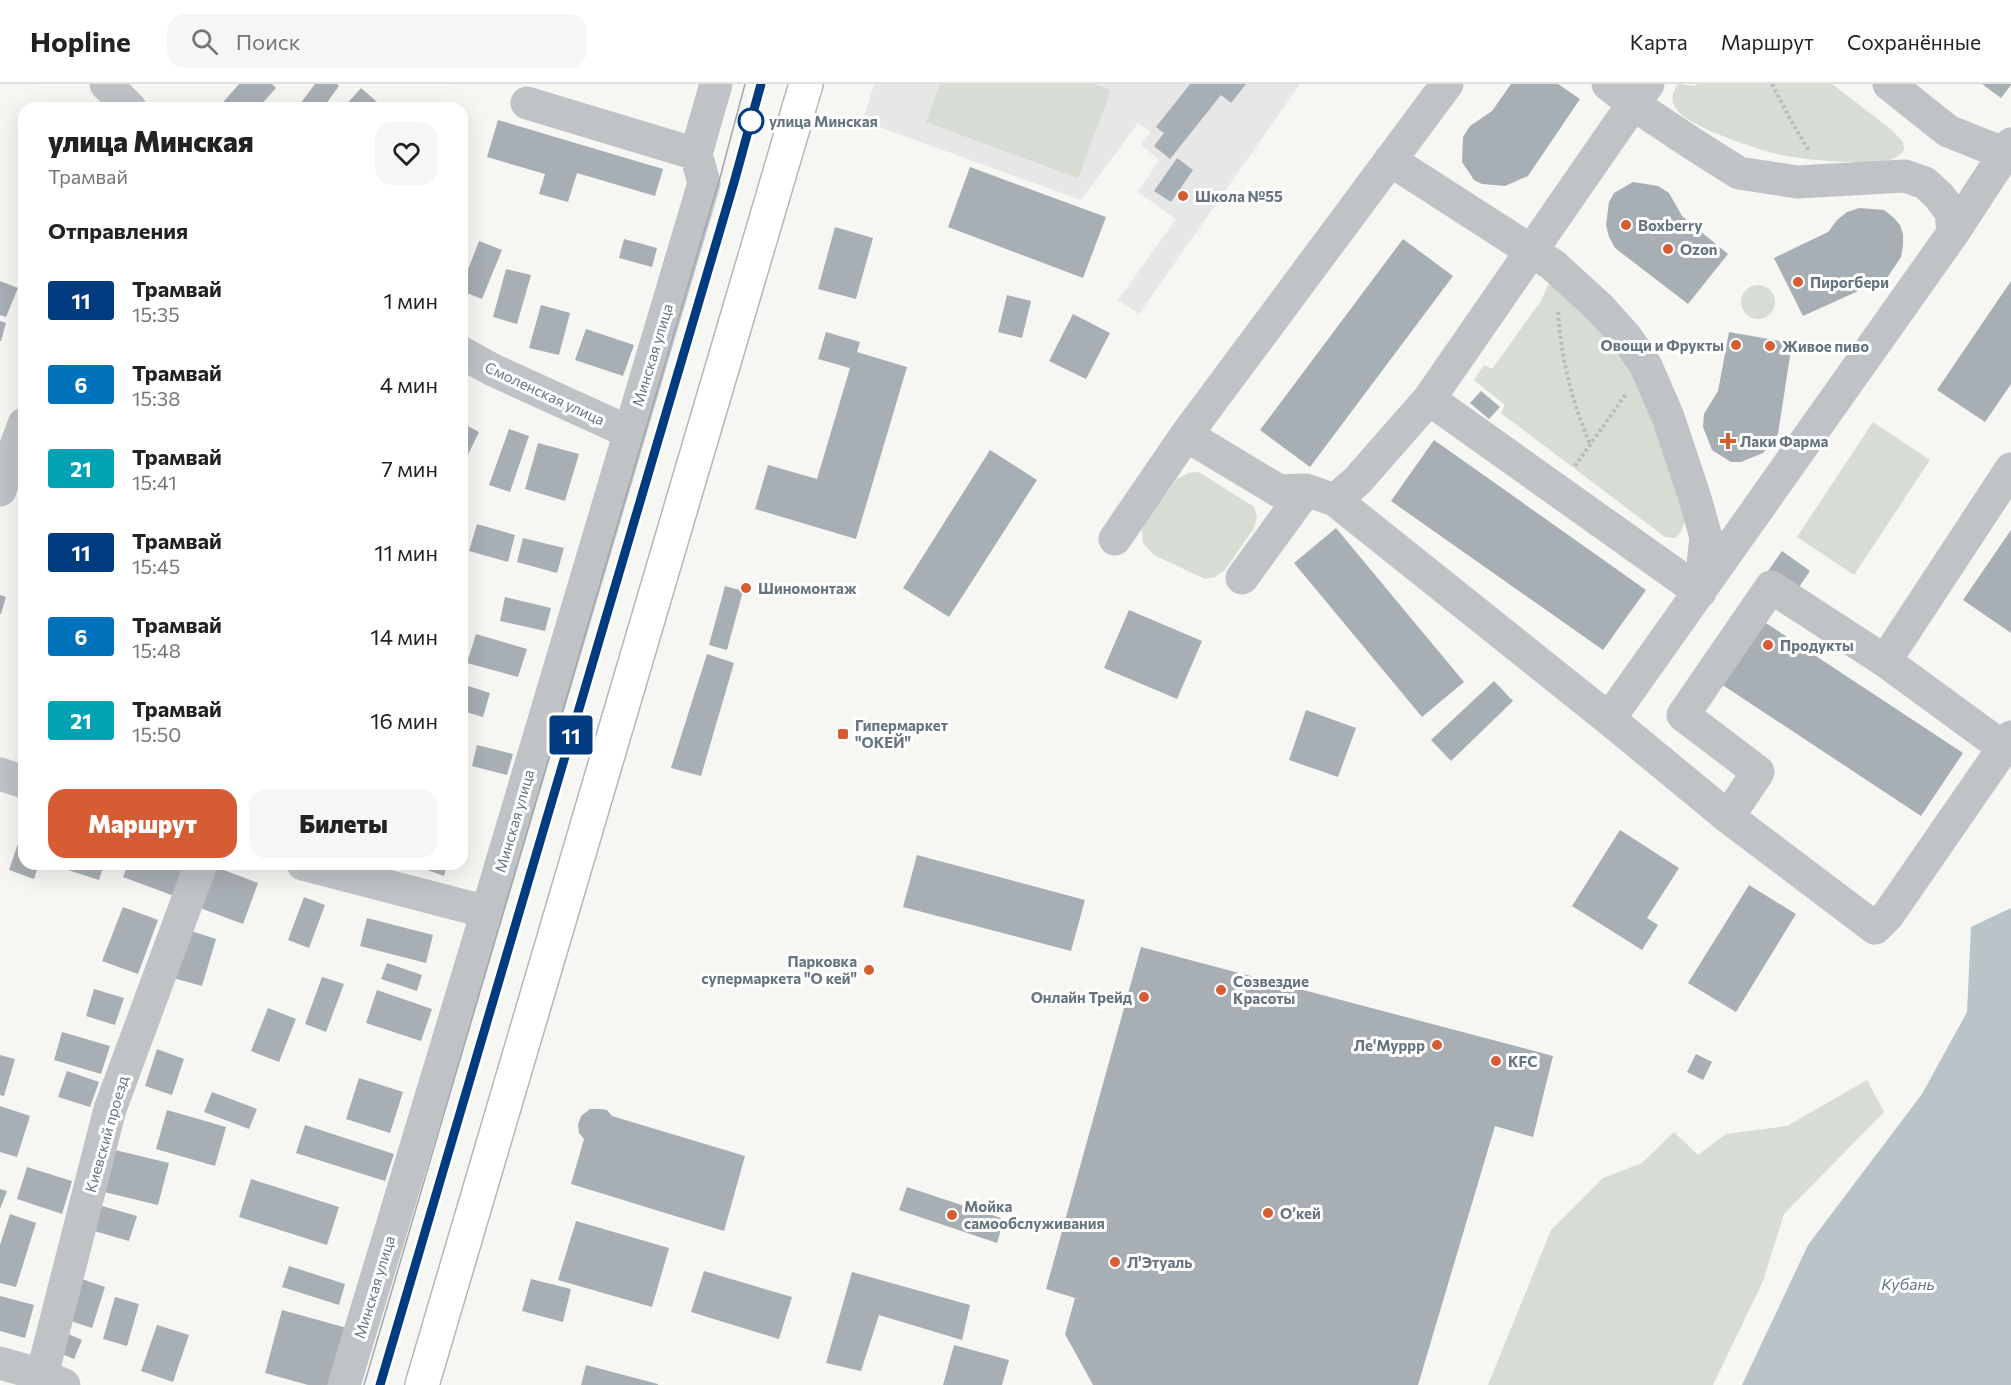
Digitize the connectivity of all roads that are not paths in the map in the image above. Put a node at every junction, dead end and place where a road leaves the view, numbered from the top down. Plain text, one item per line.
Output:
1 (106, 84) edge
2 (716, 84) edge
3 (806, 84) edge
4 (1447, 84) edge
5 (1889, 84) edge
6 (1630, 90) edge
7 (545, 99) edge
8 (124, 102) edge
9 (2007, 148) edge
10 (696, 154) junction
11 (1390, 160) junction
12 (1953, 233) junction
13 (1541, 258) junction
14 (468, 356) edge
15 (1429, 399) junction
16 (629, 432) junction
17 (1186, 435) junction
18 (18, 440) edge
19 (2011, 469) edge
20 (0, 490) edge
21 (1320, 495) junction
22 (1694, 495) junction
23 (1762, 504) junction
24 (1115, 539) dead end
25 (1242, 578) dead end
26 (1700, 592) junction
27 (1885, 661) junction
28 (1609, 719) junction
29 (2007, 742) edge
30 (0, 774) edge
31 (18, 780) edge
32 (1728, 817) junction
33 (199, 870) edge
34 (326, 870) edge
35 (488, 912) junction
36 (0, 1363) edge
37 (53, 1380) edge
38 (344, 1385) edge
39 (422, 1385) edge

1 - 8 street
2 - 10 street
3 - 39 main road
4 - 11 street
5 - 9 street
6 - 12 street
6 - 13 street
7 - 10 street
9 - 12 street
10 - 16 street, Минская улица
11 - 13 street
11 - 17 street
12 - 23 street
13 - 15 street
13 - 22 street
14 - 16 street, Смоленская улица
15 - 21 street
15 - 26 street
16 - 35 street, Минская улица
17 - 21 street
17 - 24 street
18 - 20 street
19 - 27 street
21 - 25 street
21 - 28 street
22 - 23 street
22 - 26 street
23 - 26 street
26 - 28 street
27 - 29 street
27 - 32 street
28 - 32 street
29 - 32 street
30 - 31 street
33 - 37 street, Киевский проезд
34 - 35 street
35 - 38 street, Минская улица
36 - 37 street

